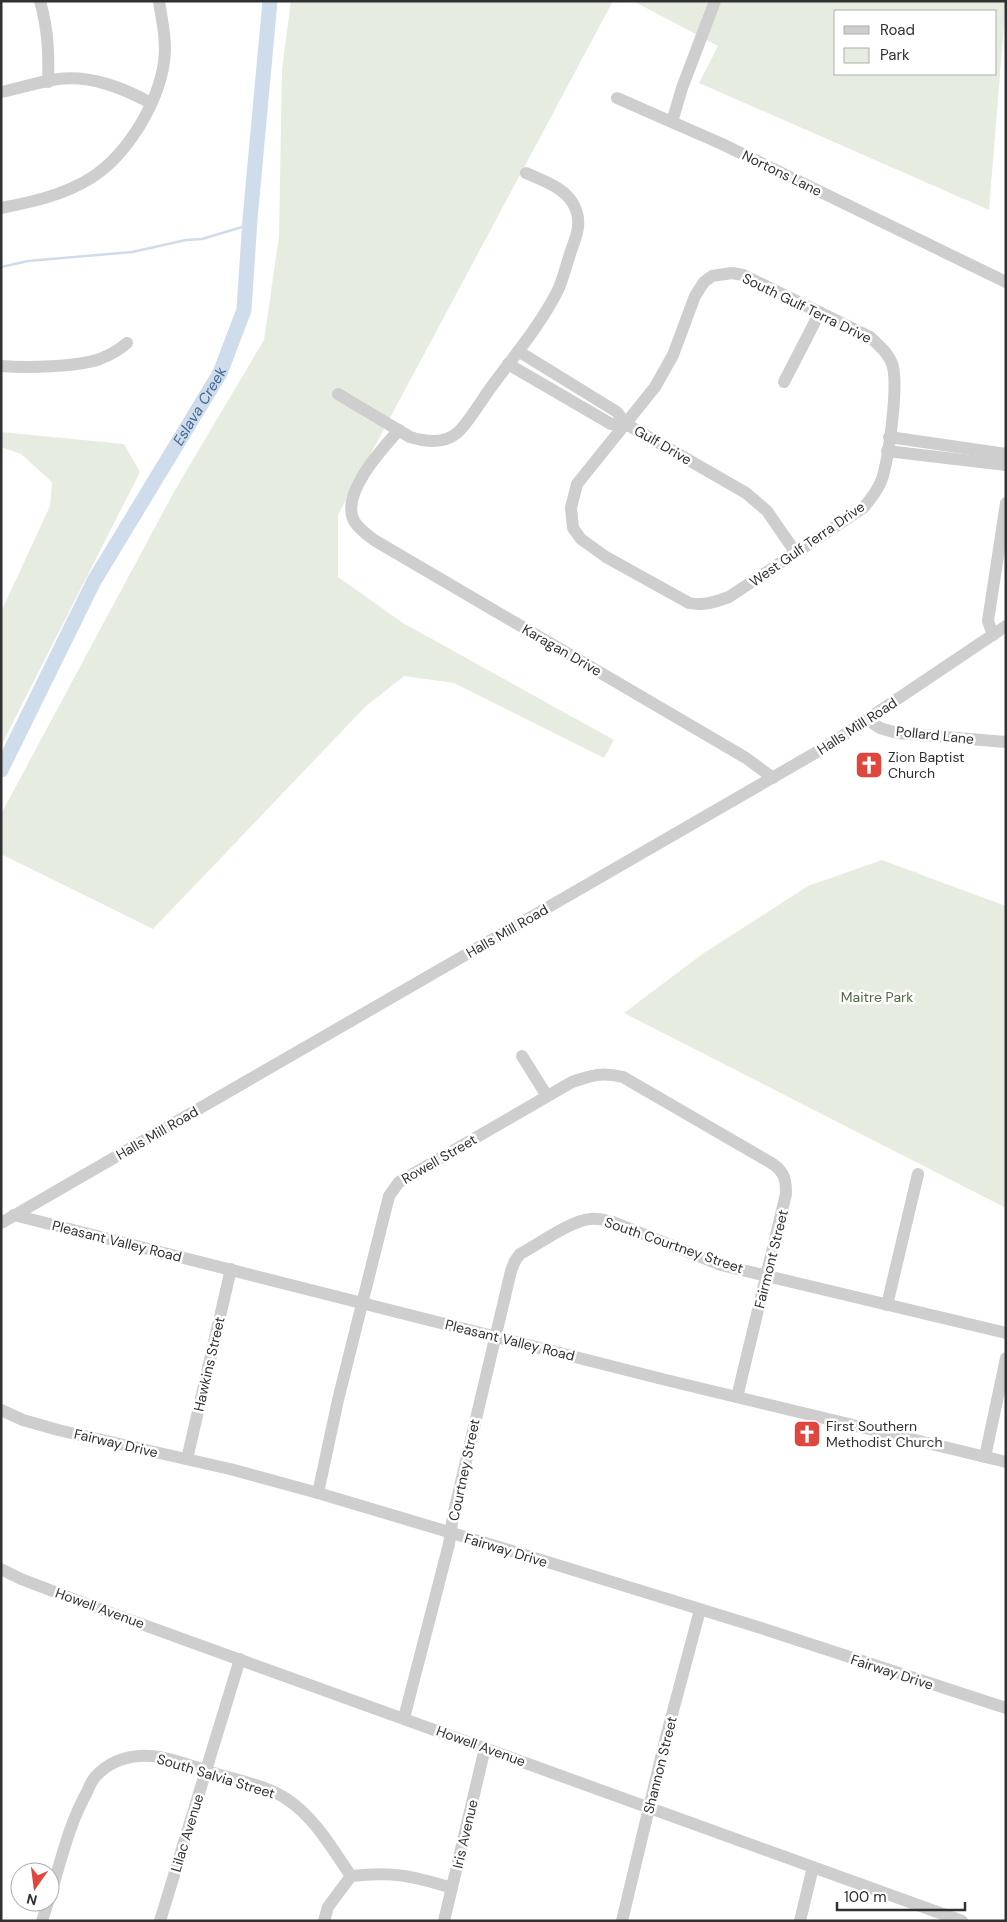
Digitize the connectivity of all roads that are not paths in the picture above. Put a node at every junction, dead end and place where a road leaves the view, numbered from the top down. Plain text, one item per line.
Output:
1 (40, 1) edge
2 (159, 1) edge
3 (715, 1) edge
4 (48, 82) junction
5 (1, 92) edge
6 (617, 98) dead end
7 (151, 104) junction
8 (672, 122) junction
9 (526, 173) dead end
10 (1, 208) edge
11 (1006, 282) edge
12 (820, 312) junction
13 (128, 343) dead end
14 (518, 351) junction
15 (508, 364) junction
16 (1, 366) edge
17 (784, 382) dead end
18 (577, 388) junction
19 (338, 394) dead end
20 (570, 400) junction
21 (892, 416) joint
22 (626, 424) junction
23 (399, 430) junction
24 (889, 437) junction
25 (887, 451) junction
26 (1006, 454) edge
27 (1006, 464) edge
28 (572, 501) joint
29 (1006, 503) edge
30 (796, 553) junction
31 (1006, 626) edge
32 (993, 635) junction
33 (868, 720) junction
34 (1006, 742) edge
35 (772, 778) junction
36 (522, 1056) dead end
37 (547, 1096) junction
38 (738, 1143) joint
39 (918, 1174) dead end
40 (14, 1215) junction
41 (1, 1223) edge
42 (231, 1269) junction
43 (767, 1276) junction
44 (362, 1302) junction
45 (887, 1304) junction
46 (1006, 1333) edge
47 (494, 1336) junction
48 (1006, 1358) edge
49 (737, 1397) junction
50 (1, 1410) edge
51 (985, 1456) junction
52 (187, 1459) junction
53 (1006, 1462) edge
54 (318, 1493) junction
55 (450, 1533) junction
56 (1, 1569) edge
57 (700, 1610) junction
58 (240, 1659) junction
59 (1006, 1708) edge
60 (404, 1718) junction
61 (485, 1748) junction
62 (206, 1771) junction
63 (649, 1807) junction
64 (60, 1864) edge
65 (813, 1867) junction
66 (351, 1876) junction
67 (452, 1888) junction
68 (160, 1921) edge
69 (324, 1921) edge
70 (444, 1921) edge
71 (622, 1921) edge
72 (800, 1921) edge
73 (962, 1921) edge

1 - 4 street
2 - 7 street
3 - 8 street
4 - 5 street
4 - 7 street
6 - 8 street, Nortons Lane
7 - 10 street
8 - 11 street, Nortons Lane
9 - 14 street
12 - 17 street
12 - 21 street, South Gulf Terra Drive
12 - 22 street, South Gulf Terra Drive
13 - 16 street
14 - 15 street
14 - 18 street, Gulf Drive
15 - 20 street
15 - 23 street
18 - 20 street
18 - 22 street, Gulf Drive
19 - 23 street
20 - 22 street
21 - 24 street, West Gulf Terra Drive
22 - 28 street, South Gulf Terra Drive
22 - 30 street, Gulf Drive
23 - 35 street, Karagan Drive
24 - 25 street, West Gulf Terra Drive
24 - 26 street
25 - 27 street
25 - 30 street, West Gulf Terra Drive
28 - 30 street, West Gulf Terra Drive
29 - 32 street
31 - 32 street, Halls Mill Road
32 - 33 street, Halls Mill Road
33 - 34 street, Pollard Lane
33 - 35 street, Halls Mill Road
35 - 40 street, Halls Mill Road
36 - 37 street
37 - 38 street, Rowell Street
37 - 44 street, Rowell Street
38 - 43 street, Fairmont Street
39 - 45 street
40 - 41 street, Halls Mill Road
40 - 42 street, Pleasant Valley Road
42 - 44 street, Pleasant Valley Road
42 - 52 street, Hawkins Street
43 - 45 street, South Courtney Street
43 - 47 street, South Courtney Street
43 - 49 street, Fairmont Street
44 - 47 street, Pleasant Valley Road
44 - 54 street, Rowell Street
45 - 46 street, South Courtney Street
47 - 49 street, Pleasant Valley Road
47 - 55 street, Courtney Street
48 - 51 street
49 - 51 street, Pleasant Valley Road
50 - 52 street, Fairway Drive
51 - 53 street, Pleasant Valley Road
52 - 54 street, Fairway Drive
54 - 55 street, Fairway Drive
55 - 57 street, Fairway Drive
55 - 60 street, Courtney Street
56 - 58 street, Howell Avenue
57 - 59 street, Fairway Drive
57 - 63 street, Shannon Street
58 - 60 street, Howell Avenue
58 - 62 street, Lilac Avenue
60 - 61 street, Howell Avenue
61 - 63 street, Howell Avenue
61 - 67 street, Iris Avenue
62 - 64 street, South Salvia Street
62 - 66 street, South Salvia Street
62 - 68 street, Lilac Avenue
63 - 65 street, Howell Avenue
63 - 71 street, Shannon Street
65 - 72 street
65 - 73 street, Howell Avenue
66 - 67 street
66 - 69 street
67 - 70 street, Iris Avenue

